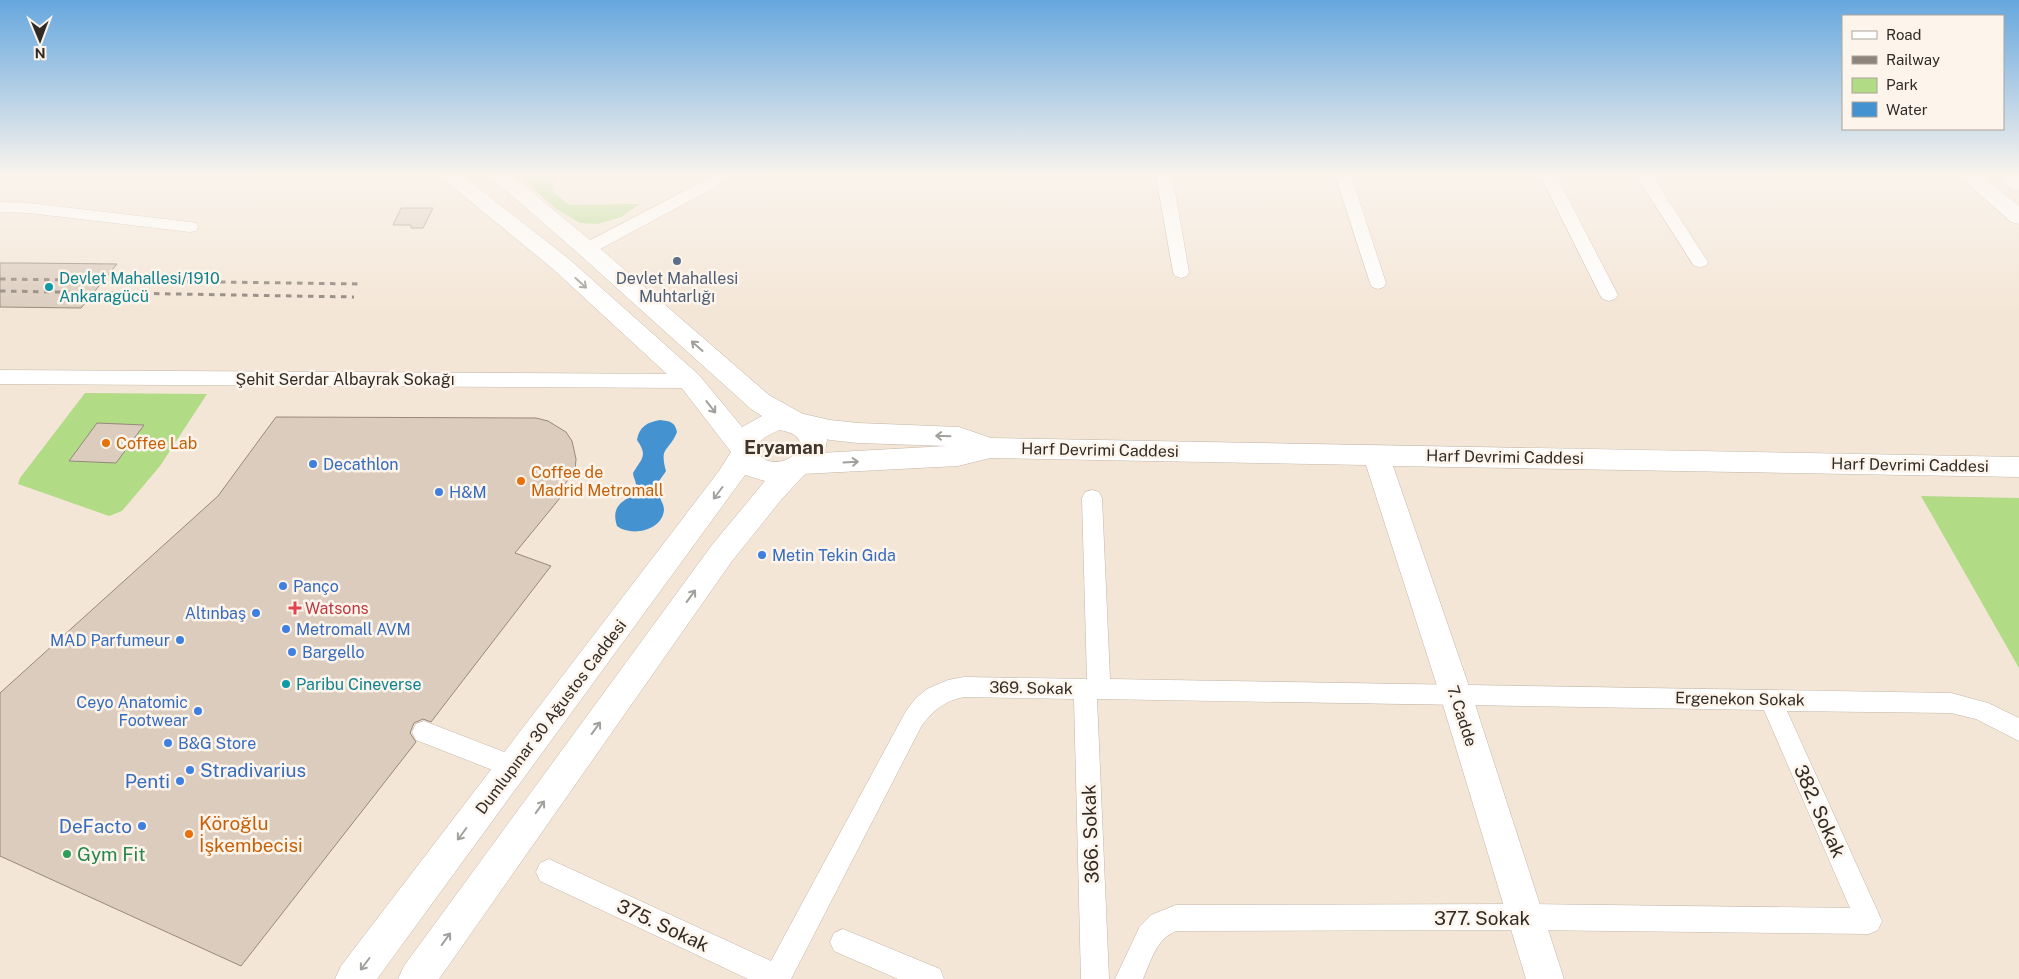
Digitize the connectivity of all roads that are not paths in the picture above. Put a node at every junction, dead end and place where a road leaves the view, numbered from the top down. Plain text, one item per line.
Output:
1 (137, 221) edge
2 (506, 221) edge
3 (553, 221) edge
4 (641, 221) edge
5 (1172, 221) edge
6 (1358, 221) edge
7 (1572, 221) edge
8 (1673, 221) edge
9 (190, 227) dead end
10 (587, 249) junction
11 (1700, 262) dead end
12 (561, 264) junction
13 (1181, 272) dead end
14 (1378, 283) dead end
15 (1610, 295) dead end
16 (0, 377) edge
17 (690, 381) junction
18 (794, 422) junction
19 (990, 448) junction
20 (744, 451) junction
21 (1376, 455) junction
22 (798, 467) junction
23 (2019, 467) edge
24 (1092, 498) dead end
25 (1092, 689) junction
26 (1456, 695) junction
27 (1771, 700) junction
28 (2019, 730) edge
29 (424, 732) dead end
30 (513, 767) junction
31 (549, 872) dead end
32 (1526, 917) junction
33 (1869, 921) joint
34 (843, 942) dead end
35 (776, 978) edge
36 (354, 979) edge
37 (417, 979) edge
38 (930, 979) edge
39 (1095, 979) edge
40 (1129, 979) edge
41 (1546, 979) edge

1 - 9 street
2 - 12 main road
3 - 10 main road
4 - 10 street
5 - 13 street
6 - 14 street
7 - 15 street
8 - 11 street
10 - 12 main road
18 -> 10 main road
12 -> 17 main road
16 - 17 street, Şehit Serdar Albayrak Sokağı
17 -> 20 main road
19 -> 18 main road, Harf Devrimi Caddesi
18 - 20 main road
18 - 22 main road
19 - 21 main road, Harf Devrimi Caddesi
22 -> 19 main road, Harf Devrimi Caddesi
20 - 22 main road
20 -> 30 main road, Dumlupınar 30 Ağustos Caddesi
21 - 23 main road, Harf Devrimi Caddesi
21 - 26 main road, 7. Cadde
37 -> 22 main road
24 - 25 street, 366. Sokak
25 - 26 street, 369. Sokak
25 - 35 street, 369. Sokak
25 - 39 street, 366. Sokak
26 - 27 street, Ergenekon Sokak
26 - 32 main road, 7. Cadde
27 - 28 street, Ergenekon Sokak
27 - 33 street, 382. Sokak
29 - 30 street
30 -> 36 main road, Dumlupınar 30 Ağustos Caddesi
31 - 35 street, 375. Sokak
32 - 33 street, 377. Sokak
32 - 40 street, 377. Sokak
32 - 41 main road, 7. Cadde
34 - 38 street

